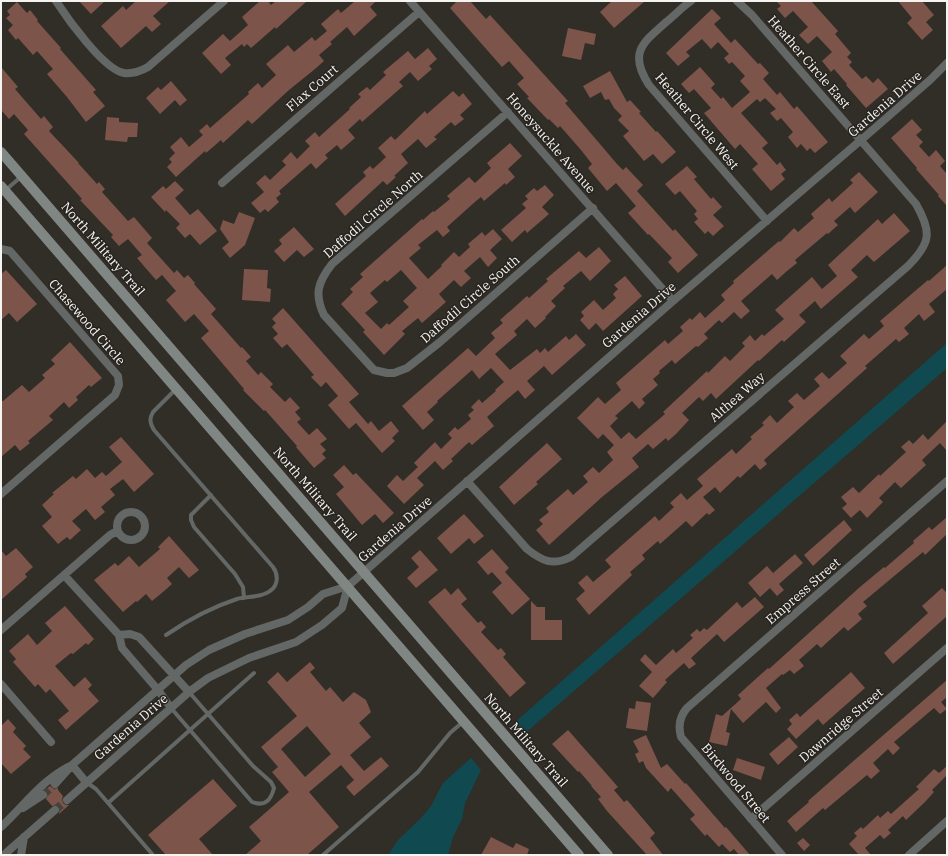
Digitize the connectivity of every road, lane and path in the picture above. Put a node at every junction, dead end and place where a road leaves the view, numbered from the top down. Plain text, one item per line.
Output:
1 (56, 1) edge
2 (224, 1) edge
3 (410, 1) edge
4 (691, 1) edge
5 (737, 1) edge
6 (419, 12) junction
7 (947, 63) edge
8 (508, 112) junction
9 (861, 140) junction
10 (1, 152) edge
11 (22, 176) junction
12 (222, 183) dead end
13 (2, 190) edge
14 (593, 208) junction
15 (767, 221) junction
16 (1, 249) edge
17 (673, 301) junction
18 (356, 352) joint
19 (176, 388) junction
20 (467, 481) junction
21 (947, 481) edge
22 (1, 494) edge
23 (211, 495) junction
24 (118, 530) dead end
25 (364, 572) junction
26 (64, 575) junction
27 (348, 586) junction
28 (244, 598) junction
29 (1, 630) edge
30 (118, 635) junction
31 (166, 635) dead end
32 (947, 648) edge
33 (254, 674) dead end
34 (174, 676) junction
35 (1, 684) edge
36 (158, 690) junction
37 (189, 692) junction
38 (171, 708) junction
39 (208, 715) junction
40 (464, 721) junction
41 (679, 723) joint
42 (191, 730) junction
43 (51, 742) dead end
44 (72, 765) junction
45 (86, 782) junction
46 (55, 784) tunnel mouth
47 (42, 795) tunnel mouth
48 (67, 800) tunnel mouth
49 (108, 803) junction
50 (56, 810) tunnel mouth
51 (14, 815) junction
52 (751, 820) junction
53 (947, 821) edge
54 (1, 827) edge
55 (24, 837) junction
56 (5, 851) edge
57 (21, 855) edge
58 (153, 855) edge
59 (323, 855) edge
60 (579, 855) edge
61 (608, 855) edge
62 (782, 855) edge
63 (908, 855) edge

1 - 2 street
3 - 6 street, Honeysuckle Avenue
4 - 15 street, Heather Circle West
5 - 9 street, Heather Circle East
6 - 8 street, Honeysuckle Avenue
6 - 12 street, Flax Court
7 - 9 street, Gardenia Drive
8 - 14 street, Honeysuckle Avenue
8 - 18 street, Daffodil Circle North
9 - 15 street, Gardenia Drive
9 - 20 street, Althea Way
10 - 11 main road, North Military Trail
11 - 13 lane
11 - 25 main road, North Military Trail
13 - 19 main road
14 - 17 street, Honeysuckle Avenue
14 - 18 street, Daffodil Circle South
15 - 17 street, Gardenia Drive
16 - 22 street, Chasewood Circle
17 - 20 street, Gardenia Drive
19 - 23 lane
19 - 27 main road
20 - 25 street, Gardenia Drive
21 - 41 street, Empress Street
23 - 28 lane
23 - 28 lane
24 - 26 street
25 - 27 street, Gardenia Drive
25 - 61 main road, North Military Trail
26 - 29 street
26 - 30 street
27 - 34 street, Gardenia Drive
27 - 37 street, Gardenia Drive
27 - 40 main road
28 - 31 lane
30 - 34 street
30 - 36 street
32 - 52 street, Dawnridge Street
33 - 39 lane
34 - 36 street, Gardenia Drive
34 - 37 street
35 - 43 street
36 - 38 street
36 - 44 street, Gardenia Drive
37 - 38 street, Gardenia Drive
37 - 39 lane
38 - 42 lane
38 - 45 street, Gardenia Drive
39 - 42 lane
39 - 42 lane
40 - 59 lane
40 - 60 main road
41 - 52 street, Birdwood Street
42 - 49 lane
44 - 45 street
44 - 46 street, Gardenia Drive
44 - 51 street, Gardenia Drive
45 - 48 street, Gardenia Drive
45 - 49 lane
47 - 51 street, Gardenia Drive
49 - 58 lane
50 - 55 street
51 - 54 street, Gardenia Drive
52 - 62 street, Birdwood Street
53 - 63 street
55 - 56 street
55 - 57 street

